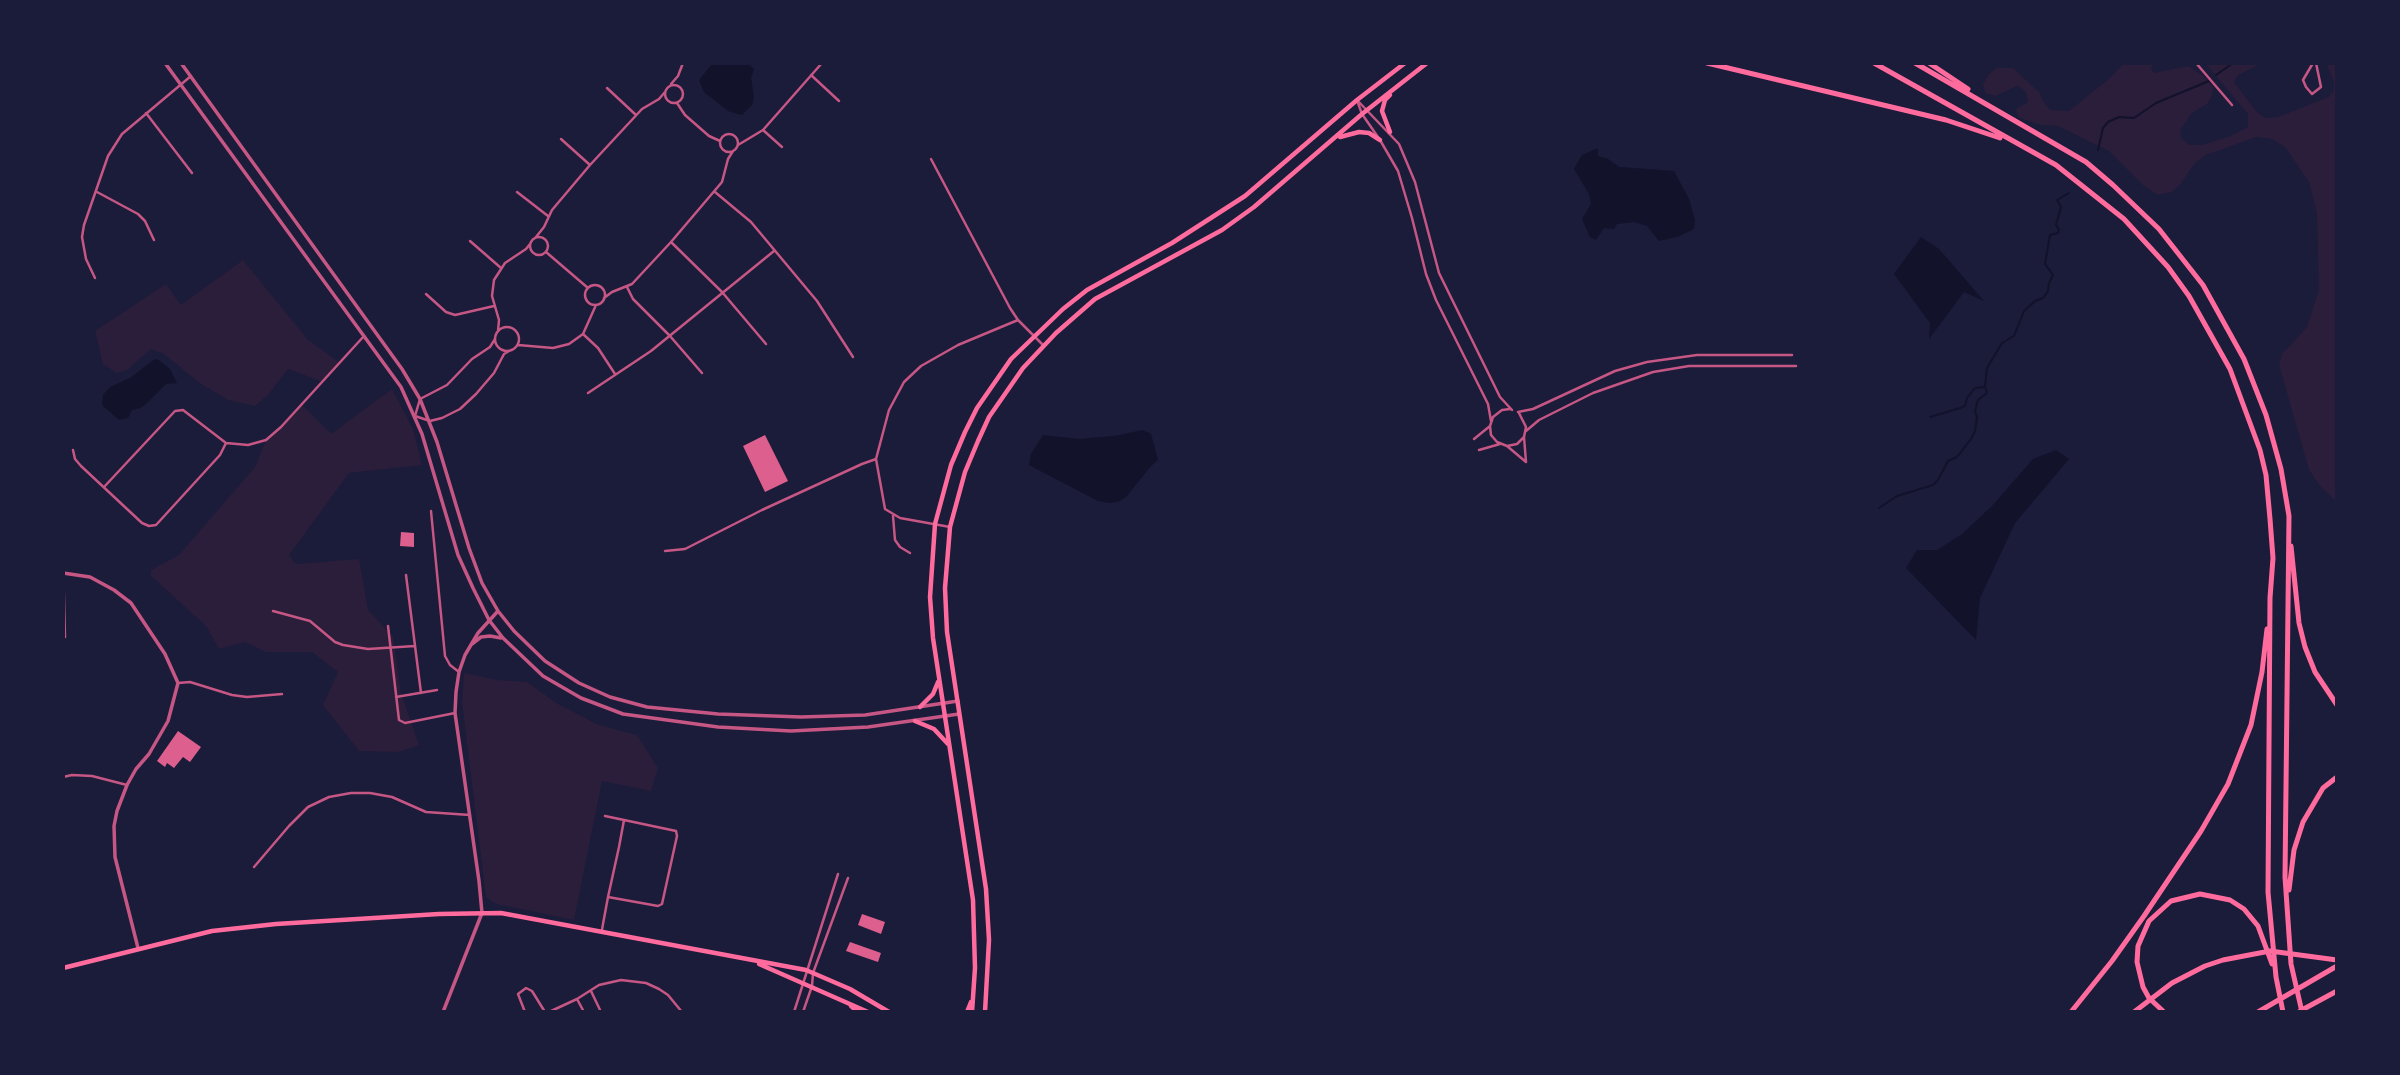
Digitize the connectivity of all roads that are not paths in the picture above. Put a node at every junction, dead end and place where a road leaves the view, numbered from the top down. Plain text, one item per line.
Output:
1 (165, 63) edge
2 (181, 63) edge
3 (683, 63) edge
4 (822, 63) edge
5 (1405, 63) edge
6 (1427, 63) edge
7 (1707, 63) edge
8 (1874, 63) edge
9 (1915, 63) edge
10 (1929, 63) edge
11 (2196, 63) edge
12 (2315, 63) edge
13 (811, 75) junction
14 (191, 76) junction
15 (678, 76) junction
16 (180, 84) junction
17 (669, 86) junction
18 (607, 88) dead end
19 (681, 88) junction
20 (1395, 89) junction
21 (665, 92) junction
22 (659, 99) junction
23 (839, 100) dead end
24 (1357, 100) junction
25 (668, 102) junction
26 (677, 103) junction
27 (2232, 105) dead end
28 (1368, 110) junction
29 (146, 113) junction
30 (1362, 114) junction
31 (636, 115) junction
32 (2009, 116) junction
33 (763, 130) junction
34 (1390, 132) junction
35 (736, 136) junction
36 (747, 138) junction
37 (1336, 138) junction
38 (561, 139) dead end
39 (1380, 140) junction
40 (720, 141) junction
41 (2013, 142) junction
42 (738, 145) junction
43 (782, 147) dead end
44 (726, 151) junction
45 (733, 151) junction
46 (728, 159) junction
47 (931, 159) dead end
48 (590, 166) junction
49 (192, 173) dead end
50 (96, 191) junction
51 (517, 192) dead end
52 (715, 192) junction
53 (548, 216) junction
54 (544, 227) junction
55 (536, 237) junction
56 (546, 239) junction
57 (154, 240) dead end
58 (470, 241) dead end
59 (671, 242) junction
60 (530, 244) junction
61 (774, 251) junction
62 (522, 252) junction
63 (546, 252) junction
64 (533, 253) junction
65 (500, 268) junction
66 (95, 278) dead end
67 (627, 287) junction
68 (587, 288) junction
69 (603, 289) junction
70 (612, 292) junction
71 (722, 292) junction
72 (426, 294) dead end
73 (604, 298) junction
74 (588, 302) junction
75 (596, 304) junction
76 (494, 306) junction
77 (592, 313) junction
78 (498, 314) junction
79 (1018, 320) junction
80 (508, 327) junction
81 (498, 331) junction
82 (583, 334) junction
83 (1034, 335) junction
84 (364, 336) junction
85 (670, 336) junction
86 (520, 339) junction
87 (495, 340) junction
88 (526, 344) junction
89 (766, 344) dead end
90 (518, 345) junction
91 (1043, 345) junction
92 (509, 351) junction
93 (1792, 355) dead end
94 (853, 356) dead end
95 (1796, 366) dead end
96 (702, 373) dead end
97 (615, 374) junction
98 (587, 393) dead end
99 (420, 399) junction
100 (1512, 410) junction
101 (1518, 412) junction
102 (415, 416) junction
103 (429, 421) junction
104 (1491, 421) junction
105 (1490, 426) junction
106 (1526, 431) junction
107 (1524, 437) junction
108 (1474, 439) dead end
109 (226, 443) junction
110 (1501, 444) junction
111 (1507, 446) junction
112 (73, 450) dead end
113 (1479, 450) dead end
114 (876, 460) junction
115 (104, 487) junction
116 (431, 511) dead end
117 (893, 516) junction
118 (2289, 516) junction
119 (935, 524) junction
120 (950, 527) junction
121 (665, 551) dead end
122 (910, 553) dead end
123 (63, 562) edge
124 (63, 573) edge
125 (406, 575) dead end
126 (2270, 598) junction
127 (273, 611) dead end
128 (498, 611) junction
129 (489, 620) junction
130 (388, 626) dead end
131 (65, 637) dead end
132 (503, 638) junction
133 (471, 645) junction
134 (415, 646) junction
135 (391, 648) junction
136 (459, 672) junction
137 (939, 677) junction
138 (178, 682) junction
139 (437, 690) dead end
140 (421, 693) junction
141 (282, 694) dead end
142 (396, 697) junction
143 (958, 701) junction
144 (943, 704) junction
145 (2337, 705) edge
146 (920, 707) junction
147 (455, 713) junction
148 (960, 714) junction
149 (945, 717) junction
150 (915, 721) junction
151 (950, 748) junction
152 (63, 777) edge
153 (2337, 778) edge
154 (127, 785) junction
155 (470, 815) junction
156 (605, 816) dead end
157 (624, 820) junction
158 (254, 867) dead end
159 (838, 874) dead end
160 (848, 878) dead end
161 (608, 897) junction
162 (829, 903) junction
163 (839, 906) junction
164 (482, 913) junction
165 (2287, 925) junction
166 (602, 933) junction
167 (138, 948) junction
168 (2337, 960) edge
169 (752, 961) junction
170 (2337, 966) edge
171 (63, 968) edge
172 (806, 970) junction
173 (813, 973) junction
174 (2276, 977) junction
175 (803, 983) junction
176 (813, 986) junction
177 (591, 991) junction
178 (2337, 991) edge
179 (576, 999) junction
180 (851, 1006) junction
181 (2136, 1010) edge
182 (443, 1012) edge
183 (525, 1012) edge
184 (547, 1012) edge
185 (584, 1012) edge
186 (601, 1012) edge
187 (682, 1012) edge
188 (794, 1012) edge
189 (803, 1012) edge
190 (858, 1012) edge
191 (867, 1012) edge
192 (889, 1012) edge
193 (970, 1012) edge
194 (985, 1012) edge
195 (2071, 1012) edge
196 (2164, 1012) edge
197 (2256, 1012) edge
198 (2283, 1012) edge
199 (2300, 1012) edge

1 - 16 street
2 - 14 street
3 - 15 street
4 - 13 street
5 - 24 main road
6 - 20 main road
7 - 41 highway
8 - 41 highway
9 - 32 highway
10 - 32 highway
11 - 27 street
12 - 12 street
13 - 23 street
13 - 33 street
14 - 16 street
14 - 99 street
15 - 17 street
15 - 19 street
16 - 29 street
16 - 84 street
17 - 19 street
17 - 21 street
18 - 31 street
19 - 26 street
20 - 28 main road
20 - 34 main road
21 - 22 street
21 - 25 street
22 - 25 street
22 - 31 street
24 - 28 street
24 - 30 street
24 - 83 main road
25 - 26 street
26 - 40 street
28 - 30 main road
28 - 34 street
29 - 49 street
29 - 50 street
30 - 37 main road
30 - 39 street
31 - 48 street
32 - 118 highway
33 - 36 street
33 - 43 street
34 - 100 street
35 - 36 street
35 - 40 street
35 - 42 street
36 - 42 street
37 - 39 main road
37 - 91 main road
38 - 48 street
39 - 104 street
40 - 44 street
41 - 126 highway
42 - 45 street
44 - 45 street
44 - 46 street
45 - 46 street
46 - 52 street
47 - 79 street
48 - 53 street
50 - 57 street
50 - 66 street
51 - 53 street
52 - 59 street
52 - 61 street
53 - 54 street
54 - 55 street
54 - 56 street
55 - 56 street
55 - 60 street
56 - 63 street
58 - 65 street
59 - 67 street
59 - 71 street
60 - 62 street
60 - 64 street
61 - 71 street
61 - 94 street
62 - 64 street
62 - 65 street
63 - 64 street
63 - 68 street
65 - 76 street
67 - 70 street
67 - 85 street
68 - 69 street
68 - 74 street
69 - 70 street
69 - 73 street
70 - 73 street
71 - 85 street
71 - 89 street
72 - 76 street
73 - 75 street
74 - 75 street
74 - 77 street
75 - 77 street
76 - 78 street
77 - 82 street
78 - 80 street
78 - 81 street
79 - 83 street
79 - 114 street
80 - 81 street
80 - 86 street
81 - 87 street
82 - 88 street
82 - 97 street
83 - 91 street
83 - 119 main road
84 - 102 street
84 - 109 street
85 - 96 street
85 - 97 street
86 - 88 street
86 - 90 street
87 - 92 street
87 - 99 street
88 - 90 street
90 - 92 street
91 - 120 main road
92 - 103 street
93 - 101 street
95 - 106 street
97 - 98 street
99 - 102 street
99 - 103 street
100 - 101 street
100 - 104 street
101 - 106 street
102 - 103 street
102 - 129 street
103 - 128 street
104 - 105 street
105 - 108 street
105 - 110 street
106 - 107 street
107 - 111 street
107 - 111 street
109 - 115 street
109 - 115 street
110 - 111 street
110 - 113 street
112 - 115 street
114 - 117 street
114 - 121 street
116 - 136 street
117 - 119 street
117 - 122 street
118 - 145 highway
118 - 165 highway
119 - 120 street
119 - 137 main road
120 - 143 main road
123 - 124 street
124 - 131 street
124 - 138 street
125 - 134 street
126 - 174 highway
126 - 195 highway
127 - 135 street
128 - 129 street
128 - 146 street
129 - 132 street
129 - 133 street
130 - 135 street
132 - 133 street
132 - 150 street
133 - 136 street
134 - 135 street
134 - 140 street
135 - 142 street
136 - 147 street
137 - 144 main road
137 - 146 main road
138 - 141 street
138 - 154 street
139 - 140 street
140 - 142 street
142 - 147 street
143 - 144 street
143 - 148 main road
144 - 146 street
144 - 149 main road
147 - 155 street
148 - 149 street
148 - 194 main road
149 - 150 street
149 - 151 main road
150 - 151 main road
151 - 193 main road
152 - 154 street
153 - 165 highway
154 - 167 street
155 - 158 street
155 - 164 street
156 - 157 street
157 - 161 street
157 - 161 street
159 - 162 street
160 - 163 street
161 - 166 street
162 - 163 street
162 - 172 street
163 - 173 street
164 - 166 main road
164 - 167 main road
164 - 182 street
165 - 199 highway
166 - 169 main road
167 - 171 main road
168 - 181 highway
169 - 172 main road
169 - 175 main road
170 - 197 highway
172 - 173 main road
172 - 175 street
173 - 176 street
173 - 192 main road
174 - 196 highway
174 - 198 highway
175 - 176 main road
175 - 188 street
176 - 180 main road
176 - 189 street
177 - 179 street
177 - 186 street
177 - 187 street
178 - 199 highway
179 - 184 street
179 - 185 street
180 - 190 main road
180 - 191 main road
183 - 184 street

